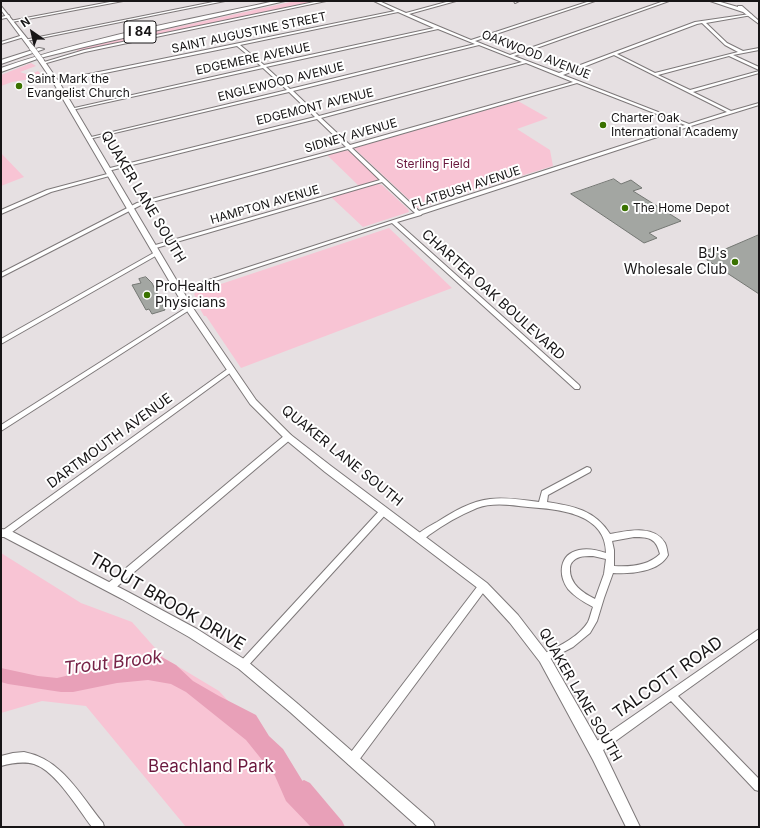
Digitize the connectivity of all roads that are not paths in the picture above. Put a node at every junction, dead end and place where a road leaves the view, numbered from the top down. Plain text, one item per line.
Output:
1 (82, 1) edge
2 (121, 1) edge
3 (223, 1) edge
4 (252, 1) edge
5 (282, 1) edge
6 (324, 1) edge
7 (376, 1) edge
8 (454, 1) edge
9 (593, 1) edge
10 (667, 1) edge
11 (712, 1) edge
12 (723, 4) junction
13 (1, 7) edge
14 (88, 7) junction
15 (398, 11) junction
16 (745, 11) junction
17 (405, 14) junction
18 (750, 15) junction
19 (9, 16) junction
20 (176, 17) dead end
21 (1, 18) edge
22 (12, 21) junction
23 (703, 22) junction
24 (759, 23) edge
25 (438, 28) junction
26 (24, 38) junction
27 (471, 41) junction
28 (1, 43) edge
29 (478, 44) junction
30 (238, 45) junction
31 (49, 46) dead end
32 (759, 49) edge
33 (742, 52) junction
34 (614, 54) junction
35 (729, 55) junction
36 (510, 56) junction
37 (42, 61) junction
38 (1, 62) edge
39 (526, 62) junction
40 (265, 67) junction
41 (759, 69) edge
42 (1, 70) edge
43 (759, 72) edge
44 (656, 74) junction
45 (559, 75) junction
46 (56, 82) junction
47 (576, 82) junction
48 (290, 90) junction
49 (689, 92) junction
50 (759, 104) edge
51 (72, 109) junction
52 (730, 112) junction
53 (319, 117) junction
54 (689, 125) junction
55 (89, 138) junction
56 (349, 147) junction
57 (109, 172) junction
58 (382, 181) junction
59 (130, 208) junction
60 (1, 212) edge
61 (419, 214) junction
62 (394, 222) junction
63 (156, 250) junction
64 (1, 275) edge
65 (180, 292) junction
66 (189, 308) junction
67 (1, 342) edge
68 (231, 370) junction
69 (577, 387) dead end
70 (1, 428) edge
71 (288, 437) junction
72 (587, 470) dead end
73 (542, 505) junction
74 (384, 511) junction
75 (2, 530) edge
76 (420, 538) junction
77 (608, 538) junction
78 (610, 556) junction
79 (610, 569) junction
80 (483, 586) junction
81 (110, 587) junction
82 (597, 605) junction
83 (759, 633) edge
84 (544, 658) junction
85 (243, 665) junction
86 (672, 696) junction
87 (595, 750) junction
88 (352, 760) junction
89 (1, 761) edge
90 (759, 786) edge
91 (99, 827) edge
92 (428, 827) edge
93 (633, 827) edge

1 - 14 street
2 - 14 street
3 - 26 street
4 - 20 highway, I 84
5 - 42 highway, I 84
6 - 37 street
7 - 15 street, OAKWOOD AVENUE
8 - 17 street
9 - 27 street
10 - 36 street
11 - 12 main road
12 - 16 main road
12 - 16 main road
13 - 19 main road, QUAKER LANE SOUTH
14 - 22 street
15 - 17 street, OAKWOOD AVENUE
15 - 30 street, SAINT AUGUSTINE STREET
16 - 18 main road
17 - 25 street, OAKWOOD AVENUE
18 - 23 street
18 - 24 main road
19 - 21 street
19 - 22 main road, QUAKER LANE SOUTH
22 - 26 main road, QUAKER LANE SOUTH
23 - 33 street
23 - 34 street
25 - 27 street, OAKWOOD AVENUE
25 - 40 street, EDGEMERE AVENUE
26 - 28 street
26 - 37 main road, QUAKER LANE SOUTH, bridge
27 - 29 street, OAKWOOD AVENUE
29 - 36 street, OAKWOOD AVENUE
29 - 48 street, ENGLEWOOD AVENUE
30 - 40 street
30 - 46 street, SAINT AUGUSTINE STREET
31 - 38 highway
32 - 33 street
33 - 35 street
34 - 44 street
34 - 45 street
35 - 41 street
35 - 44 street
36 - 39 street, OAKWOOD AVENUE
37 - 46 main road, QUAKER LANE SOUTH
39 - 45 street, OAKWOOD AVENUE
39 - 53 street, EDGEMONT AVENUE
40 - 48 street
40 - 51 street, EDGEMERE AVENUE
43 - 49 street
44 - 49 street
45 - 47 street, OAKWOOD AVENUE
46 - 51 main road, QUAKER LANE SOUTH
47 - 54 street, OAKWOOD AVENUE
47 - 56 street, SIDNEY AVENUE
48 - 53 street
48 - 55 street, ENGLEWOOD AVENUE
49 - 52 street
50 - 52 street, FLATBUSH AVENUE
51 - 55 main road, QUAKER LANE SOUTH
52 - 54 street, FLATBUSH AVENUE
53 - 56 street
53 - 57 street, EDGEMONT AVENUE
54 - 61 street, FLATBUSH AVENUE
55 - 57 main road, QUAKER LANE SOUTH
56 - 58 street
56 - 59 street, SIDNEY AVENUE
57 - 59 main road, QUAKER LANE SOUTH
57 - 60 street, EDGEMONT AVENUE
58 - 61 street
58 - 63 street, HAMPTON AVENUE
59 - 63 main road, QUAKER LANE SOUTH
59 - 64 street, SIDNEY AVENUE
61 - 62 street, FLATBUSH AVENUE
62 - 65 street, FLATBUSH AVENUE
62 - 69 street, CHARTER OAK BOULEVARD
63 - 65 main road, QUAKER LANE SOUTH
63 - 67 street, HAMPTON AVENUE
65 - 66 main road, QUAKER LANE SOUTH
66 - 68 main road, QUAKER LANE SOUTH
66 - 70 street
68 - 71 main road, QUAKER LANE SOUTH
68 - 75 street, DARTMOUTH AVENUE
71 - 74 main road, QUAKER LANE SOUTH
71 - 81 street
72 - 73 street
73 - 76 street
73 - 77 street
74 - 76 main road, QUAKER LANE SOUTH
74 - 85 street
75 - 81 main road, TROUT BROOK DRIVE
76 - 80 main road, QUAKER LANE SOUTH
77 - 78 street
77 - 79 street
78 - 79 street
78 - 82 street
79 - 82 street
80 - 84 main road, QUAKER LANE SOUTH
80 - 88 street
81 - 85 main road, TROUT BROOK DRIVE
82 - 84 street
83 - 86 street, TALCOTT ROAD
84 - 87 main road, QUAKER LANE SOUTH
85 - 88 main road, TROUT BROOK DRIVE
86 - 87 street, TALCOTT ROAD
86 - 90 street
87 - 93 main road, QUAKER LANE SOUTH
88 - 92 main road, TROUT BROOK DRIVE
89 - 91 street

